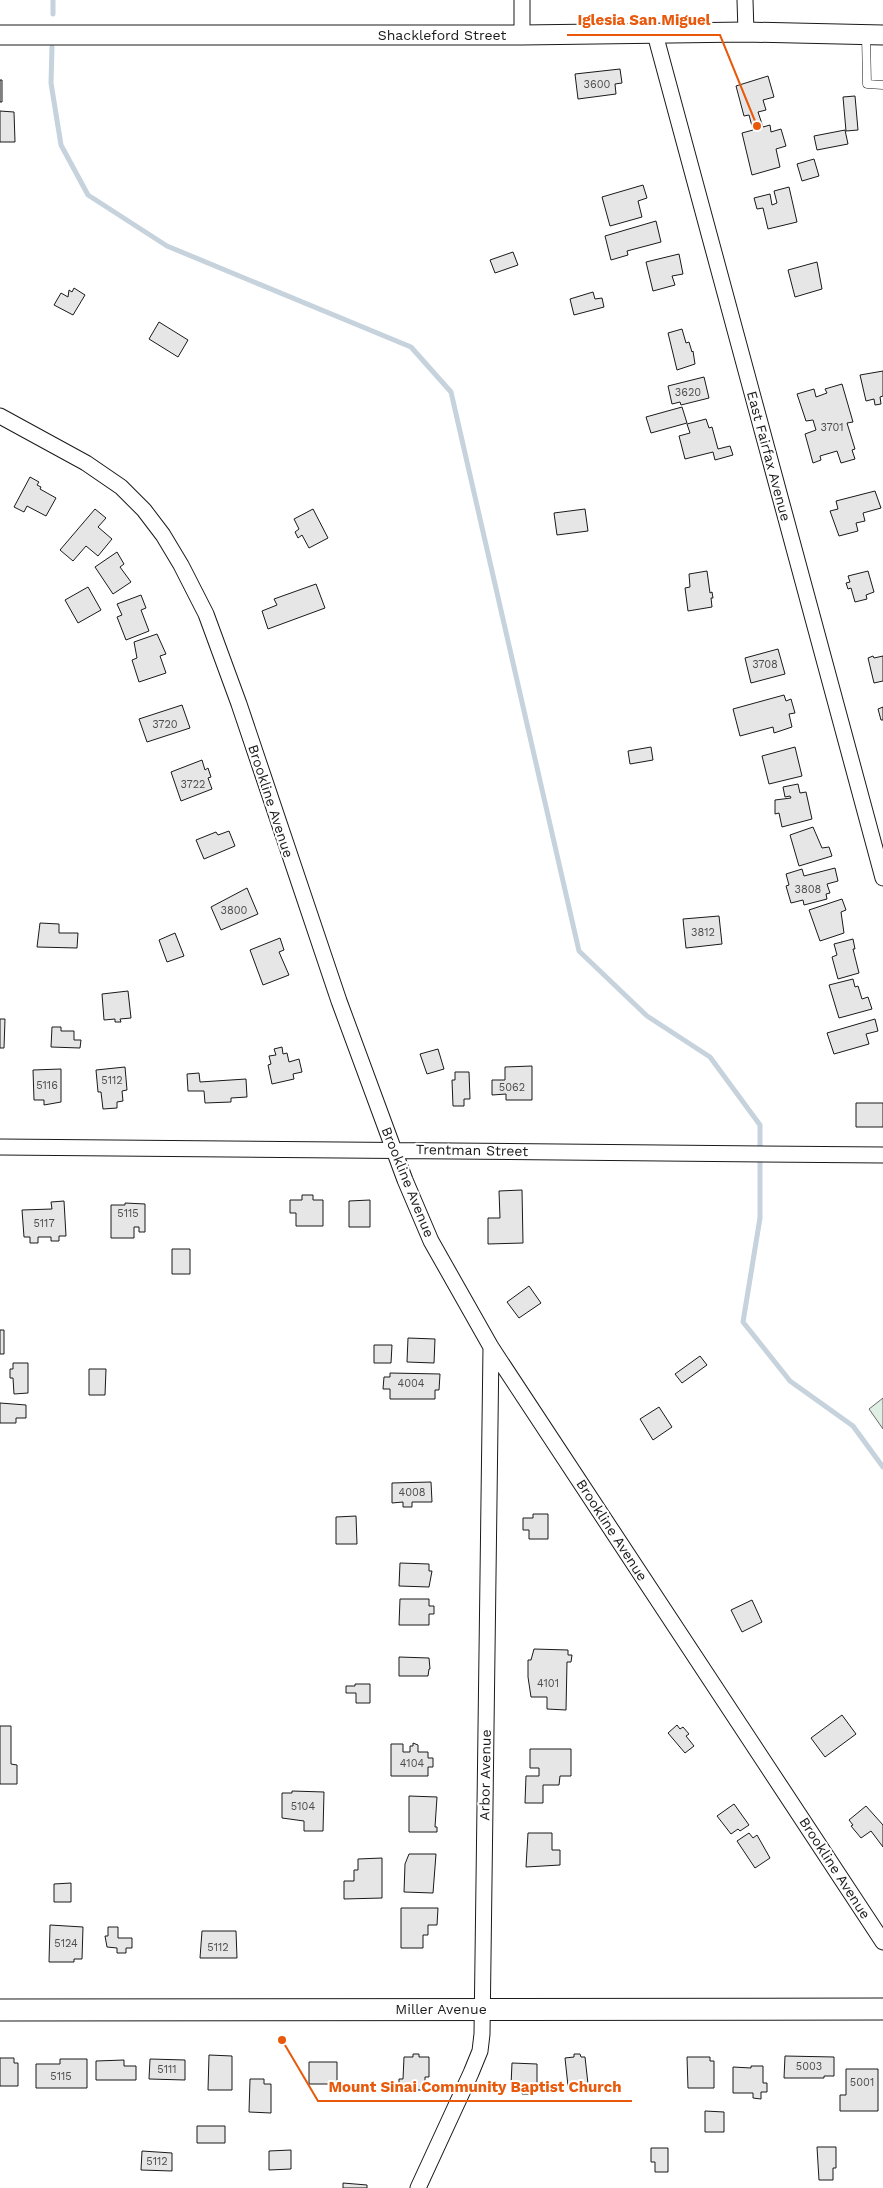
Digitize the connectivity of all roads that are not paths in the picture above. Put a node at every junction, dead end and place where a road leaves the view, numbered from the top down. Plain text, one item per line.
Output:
1 (522, 0) edge
2 (745, 0) edge
3 (746, 32) junction
4 (655, 34) junction
5 (0, 35) edge
6 (522, 35) junction
7 (875, 35) edge
8 (883, 85) edge
9 (0, 416) edge
10 (883, 878) edge
11 (0, 1147) edge
12 (394, 1149) junction
13 (883, 1155) edge
14 (491, 1347) junction
15 (883, 1942) edge
16 (482, 2009) junction
17 (883, 2009) edge
18 (0, 2010) edge
19 (418, 2188) edge

1 - 6 street
2 - 3 street
3 - 4 street, Shackleford Street
3 - 7 street, Shackleford Street
4 - 6 street, Shackleford Street
4 - 10 street, East Fairfax Avenue
5 - 6 street, Shackleford Street
7 - 8 lane
9 - 12 street, Brookline Avenue
11 - 12 street, Trentman Street
12 - 13 street, Trentman Street
12 - 14 street, Brookline Avenue
14 - 15 street, Brookline Avenue
14 - 16 street, Arbor Avenue
16 - 17 main road, Miller Avenue
16 - 18 main road, Miller Avenue
16 - 19 street, Arbor Avenue

